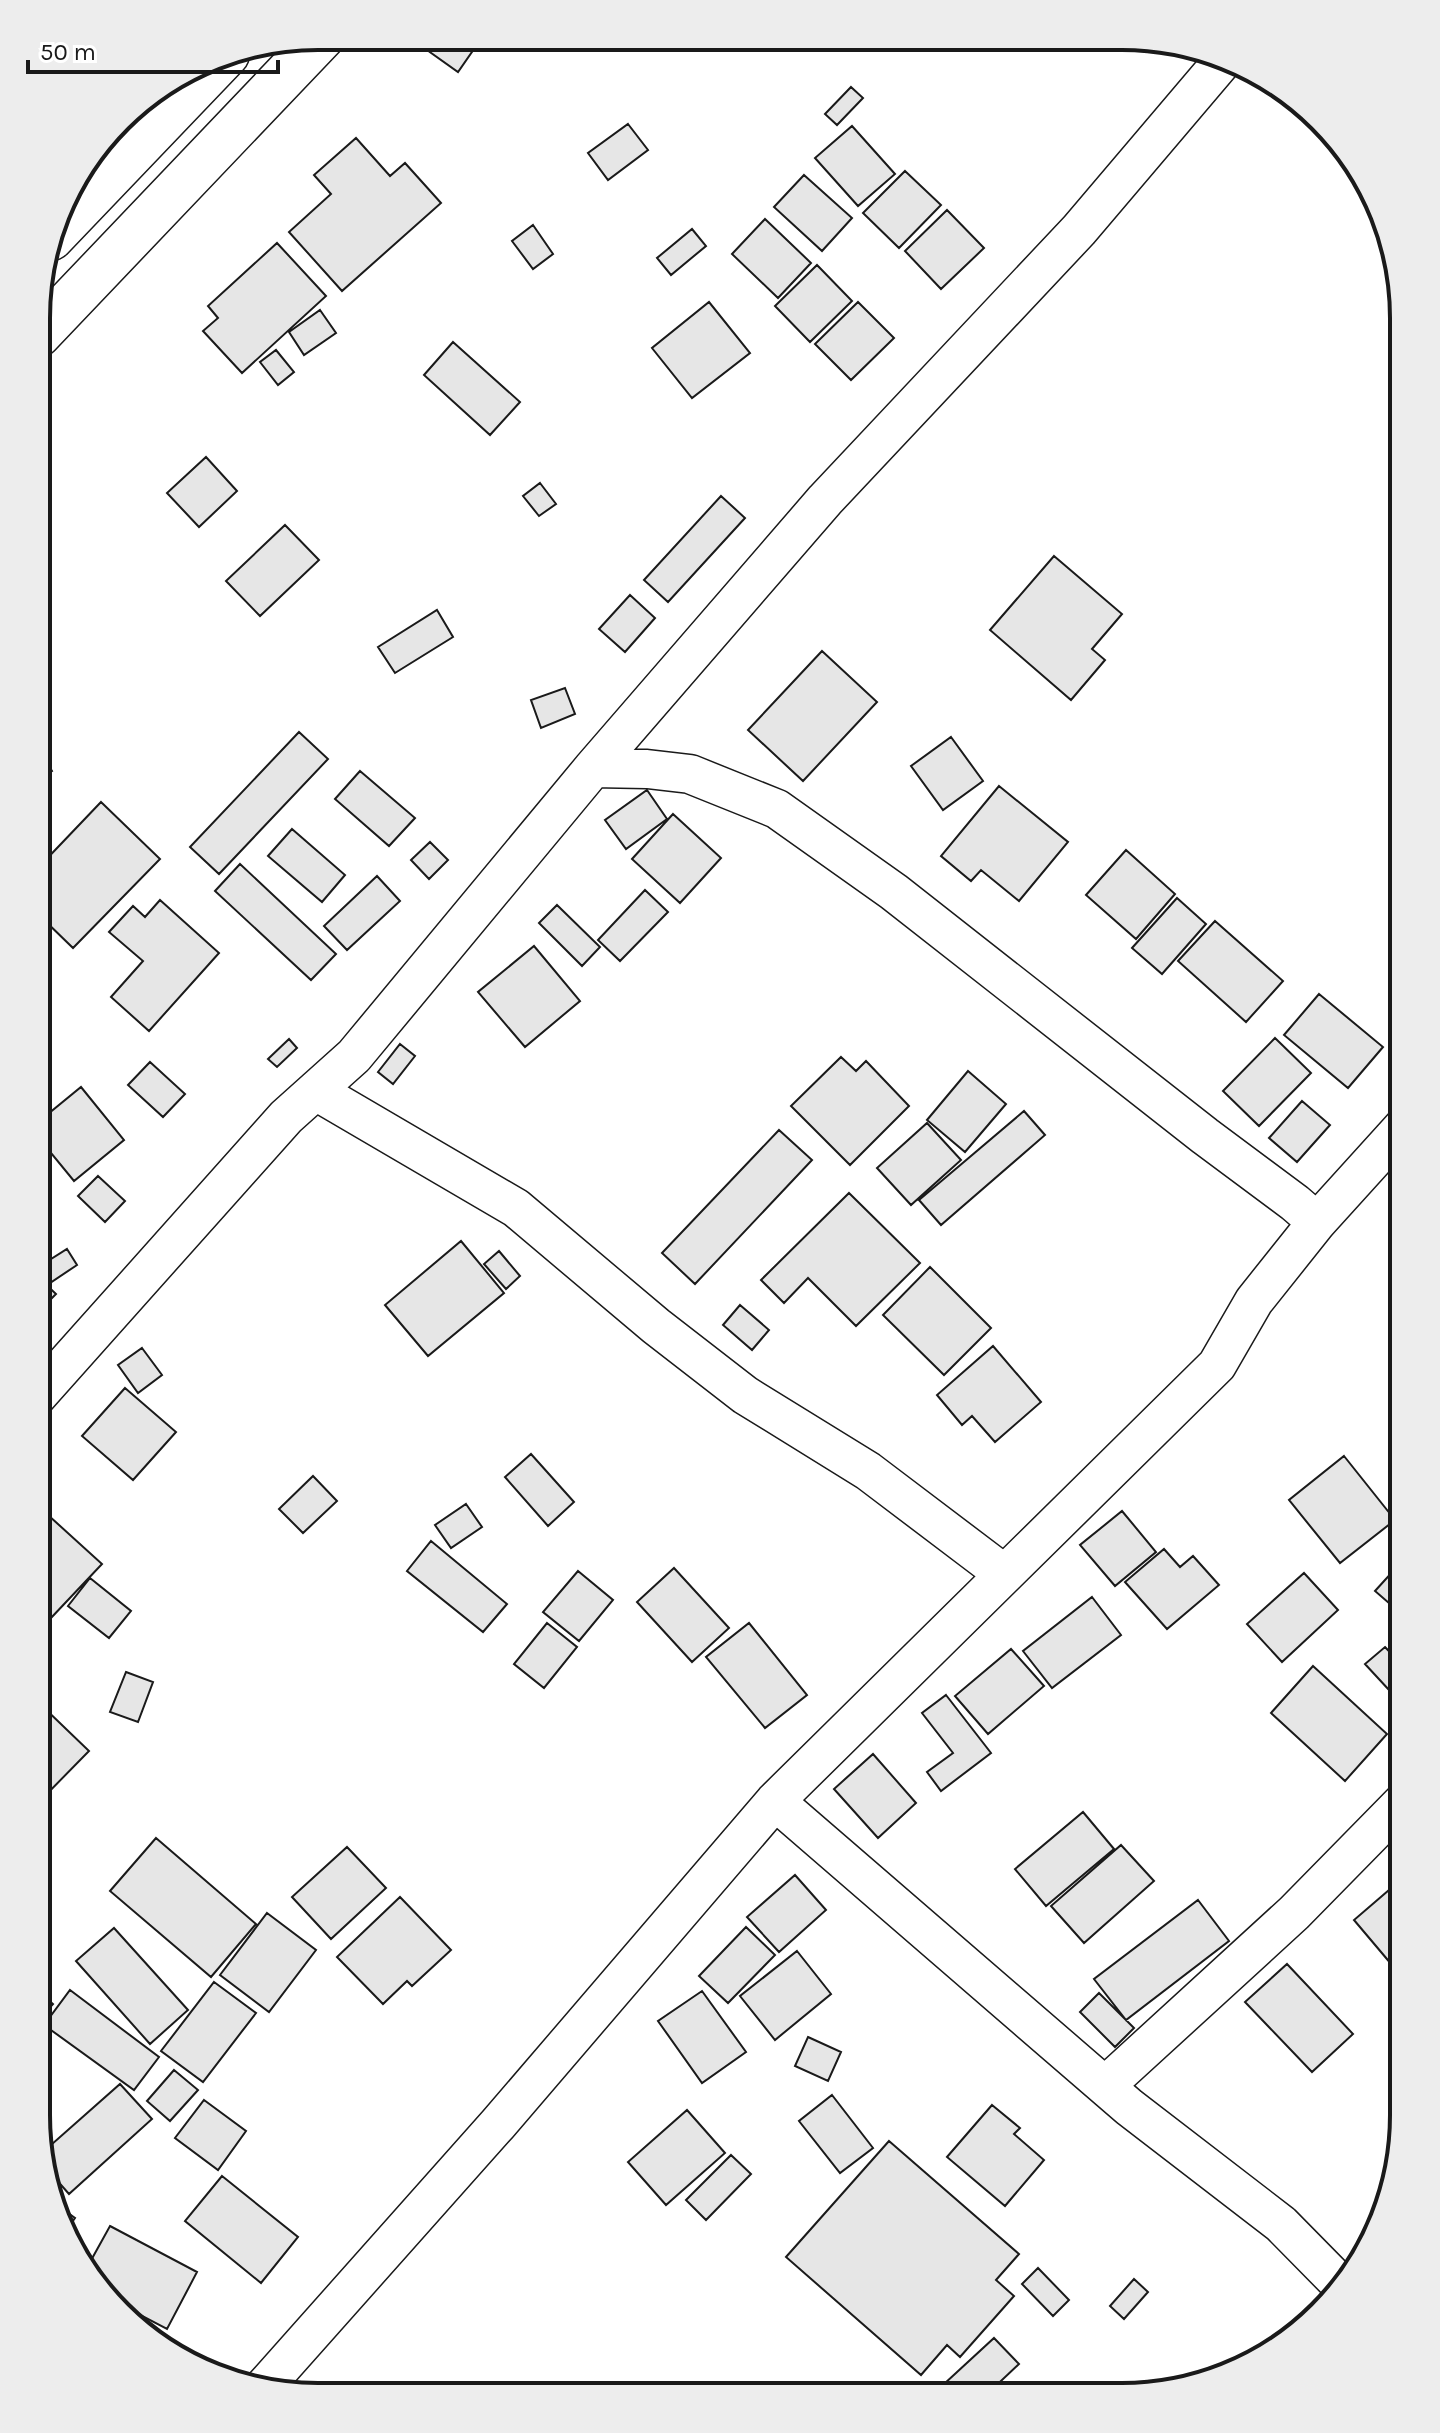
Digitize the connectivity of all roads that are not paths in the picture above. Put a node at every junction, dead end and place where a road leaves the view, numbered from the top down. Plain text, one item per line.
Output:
1 (309, 51) edge
2 (1217, 67) edge
3 (208, 73) edge
4 (68, 220) edge
5 (50, 322) edge
6 (593, 768) junction
7 (316, 1091) junction
8 (1390, 1142) edge
9 (1317, 1222) junction
10 (50, 1381) edge
11 (1004, 1574) junction
12 (775, 1801) junction
13 (1389, 1816) edge
14 (1105, 2086) junction
15 (1335, 2278) edge
16 (271, 2379) edge

1 - 5 highway
2 - 6 street
3 - 4 highway
6 - 7 street
6 - 9 street
7 - 10 street
7 - 11 street
8 - 9 street
9 - 11 street
11 - 12 street
12 - 14 street
12 - 16 street
13 - 14 street
14 - 15 street

